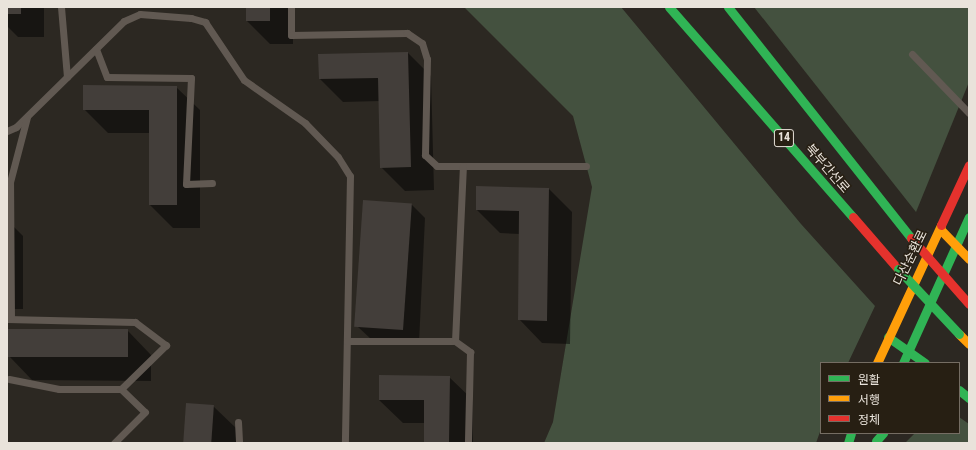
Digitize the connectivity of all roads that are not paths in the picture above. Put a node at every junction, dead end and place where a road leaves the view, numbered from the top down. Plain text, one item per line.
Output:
1 (61, 7) edge
2 (291, 7) edge
3 (669, 7) edge
4 (728, 7) edge
5 (96, 49) junction
6 (912, 54) dead end
7 (67, 77) junction
8 (969, 113) edge
9 (27, 116) junction
10 (7, 131) edge
11 (969, 165) edge
12 (463, 166) junction
13 (586, 166) dead end
14 (212, 183) dead end
15 (969, 217) edge
16 (940, 229) junction
17 (956, 245) junction
18 (969, 259) edge
19 (969, 304) edge
20 (9, 319) edge
21 (888, 337) junction
22 (347, 341) junction
23 (455, 341) junction
24 (969, 344) edge
25 (908, 351) junction
26 (877, 362) edge
27 (903, 362) edge
28 (924, 362) edge
29 (9, 379) dead end
30 (121, 389) junction
31 (960, 391) edge
32 (969, 398) edge
33 (238, 422) dead end
34 (114, 443) edge
35 (239, 443) edge
36 (345, 443) edge
37 (468, 443) edge

1 - 7 lane
2 - 12 lane
3 - 24 main road, 북부간선로 / 14, bridge
4 - 19 main road, 북부간선로, bridge
5 - 7 lane
5 - 14 lane
5 - 22 lane
6 - 8 lane
7 - 9 lane
9 - 10 lane
9 - 20 lane
11 - 16 main road, 다산순환로
12 - 13 lane
12 - 23 lane
15 - 17 main road
16 - 17 main road
16 - 21 main road, 다산순환로
17 - 18 main road
17 - 25 main road
20 - 30 lane
21 - 25 main road
21 - 26 main road, 다산순환로
22 - 23 lane
22 - 36 lane
23 - 37 lane
25 - 27 main road
25 - 28 main road
29 - 30 lane
30 - 34 lane
31 - 32 main road
33 - 35 lane

